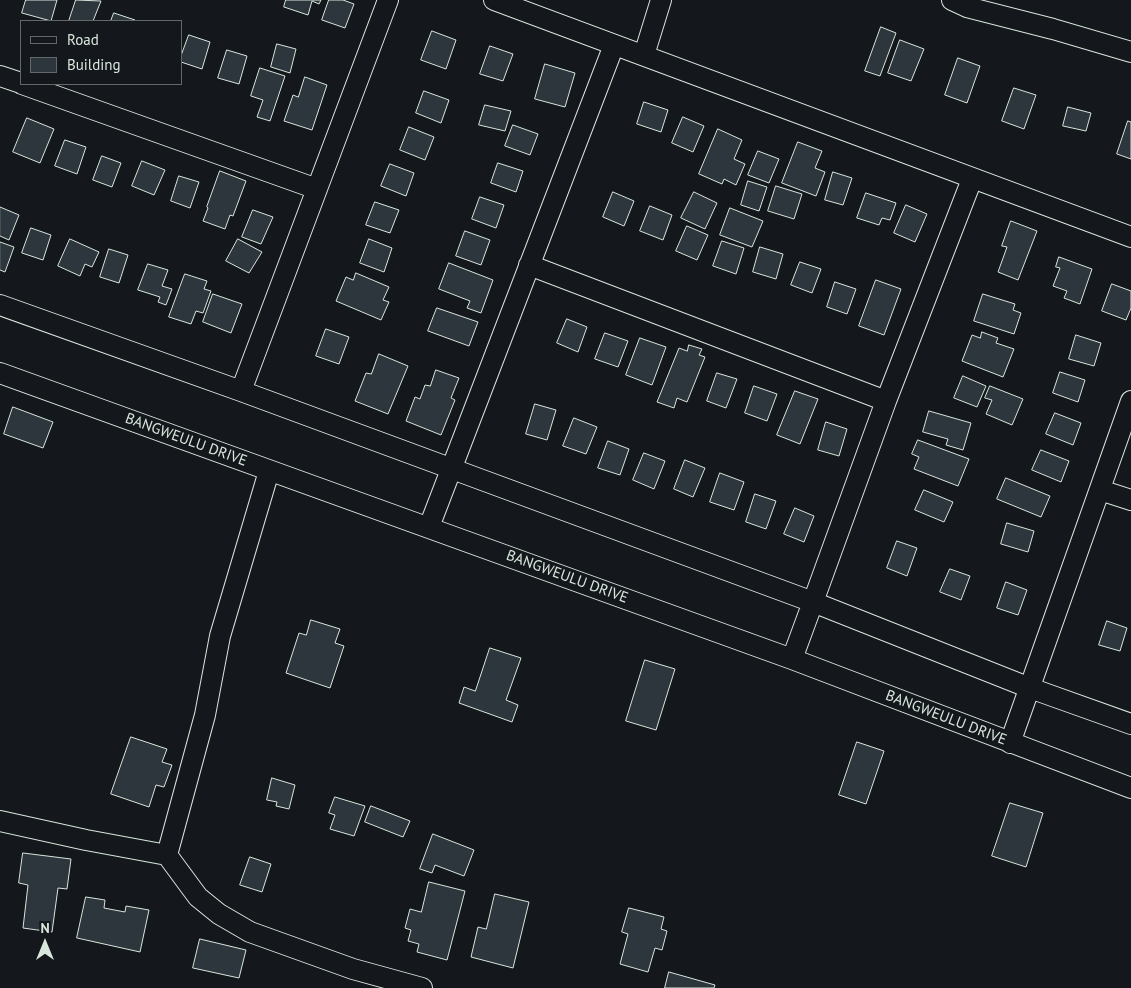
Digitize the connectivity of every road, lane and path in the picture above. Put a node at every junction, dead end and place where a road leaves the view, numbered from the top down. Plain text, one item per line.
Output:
1 (388, 0) edge
2 (494, 0) edge
3 (661, 0) edge
4 (952, 0) edge
5 (614, 45) junction
6 (1131, 52) edge
7 (644, 55) junction
8 (0, 76) edge
9 (20, 83) edge
10 (25, 85) edge
11 (972, 179) junction
12 (316, 189) junction
13 (1131, 237) edge
14 (529, 265) junction
15 (0, 304) edge
16 (0, 373) edge
17 (241, 390) junction
18 (886, 401) junction
19 (1131, 401) edge
20 (451, 469) junction
21 (269, 471) junction
22 (1100, 490) junction
23 (1131, 500) edge
24 (429, 527) junction
25 (813, 602) junction
26 (792, 659) junction
27 (1030, 688) junction
28 (1131, 724) edge
29 (1010, 743) junction
30 (1131, 788) edge
31 (0, 820) edge
32 (166, 855) junction
33 (422, 988) edge

1 - 12 street
2 - 5 street
3 - 7 street
4 - 6 street
5 - 7 street
5 - 14 street
7 - 11 street
8 - 9 street
10 - 12 street
11 - 13 street
11 - 18 street
12 - 17 street
14 - 18 street
14 - 20 street
15 - 17 street
16 - 21 street, BANGWEULU DRIVE
17 - 20 street
18 - 25 street
19 - 22 street
20 - 24 street
20 - 25 street
21 - 24 street, BANGWEULU DRIVE
21 - 32 street
22 - 23 street
22 - 27 street
24 - 26 street, BANGWEULU DRIVE
25 - 26 street
25 - 27 street
26 - 29 street, BANGWEULU DRIVE
27 - 28 street
27 - 29 street
29 - 30 street, BANGWEULU DRIVE
31 - 32 street
32 - 33 street

